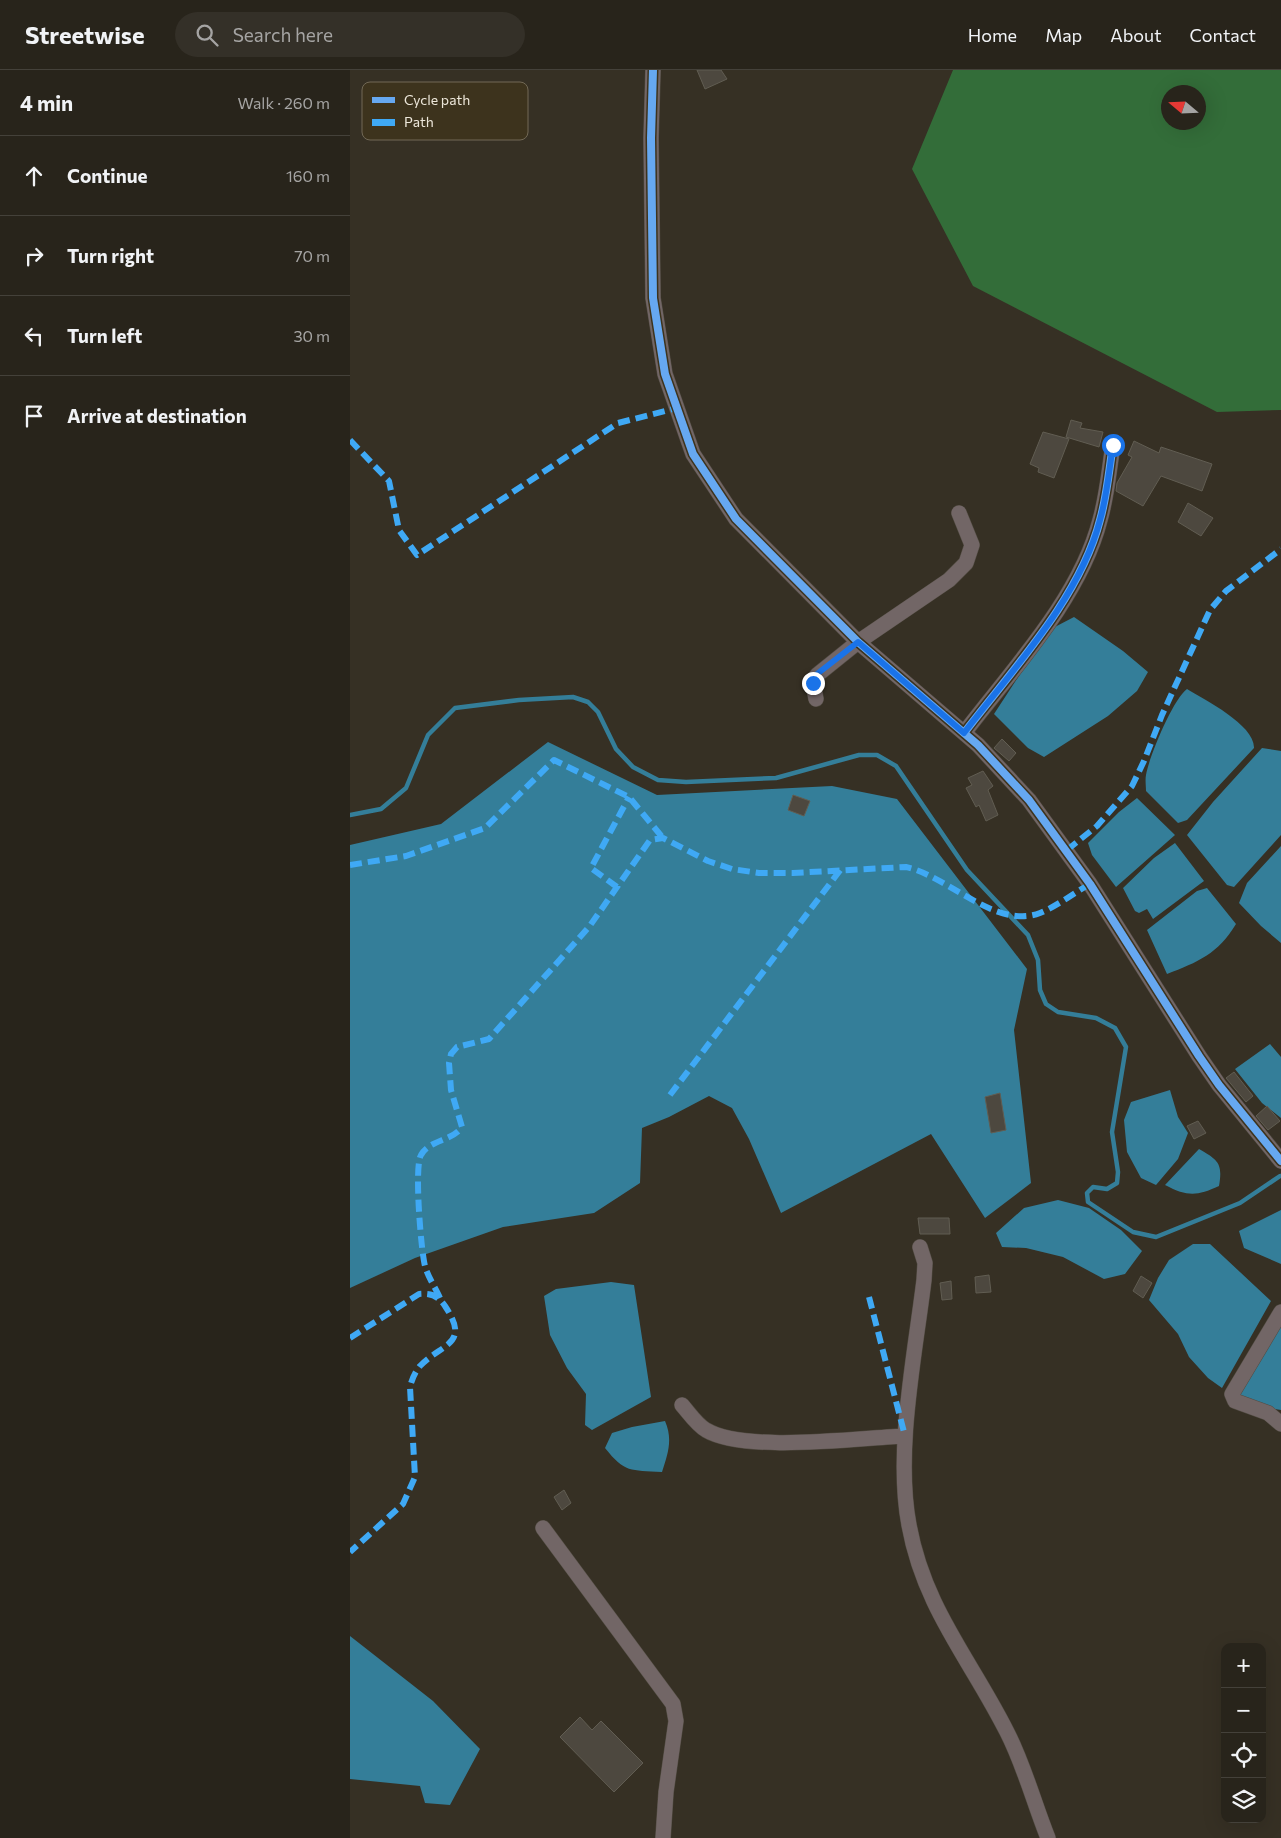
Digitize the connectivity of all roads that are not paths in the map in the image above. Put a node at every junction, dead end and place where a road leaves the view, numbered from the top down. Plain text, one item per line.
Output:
1 (654, 70) edge
2 (1113, 445) dead end
3 (959, 513) dead end
4 (858, 642) junction
5 (816, 699) dead end
6 (964, 733) junction
7 (1281, 1161) edge
8 (920, 1247) dead end
9 (1281, 1312) edge
10 (682, 1405) dead end
11 (1281, 1424) edge
12 (905, 1436) junction
13 (544, 1528) dead end
14 (663, 1838) edge
15 (1048, 1838) edge

1 - 4 street
2 - 6 street
3 - 4 street
4 - 5 street
4 - 6 street
6 - 7 street
8 - 12 street
9 - 11 street
10 - 12 street
12 - 15 street
13 - 14 street

